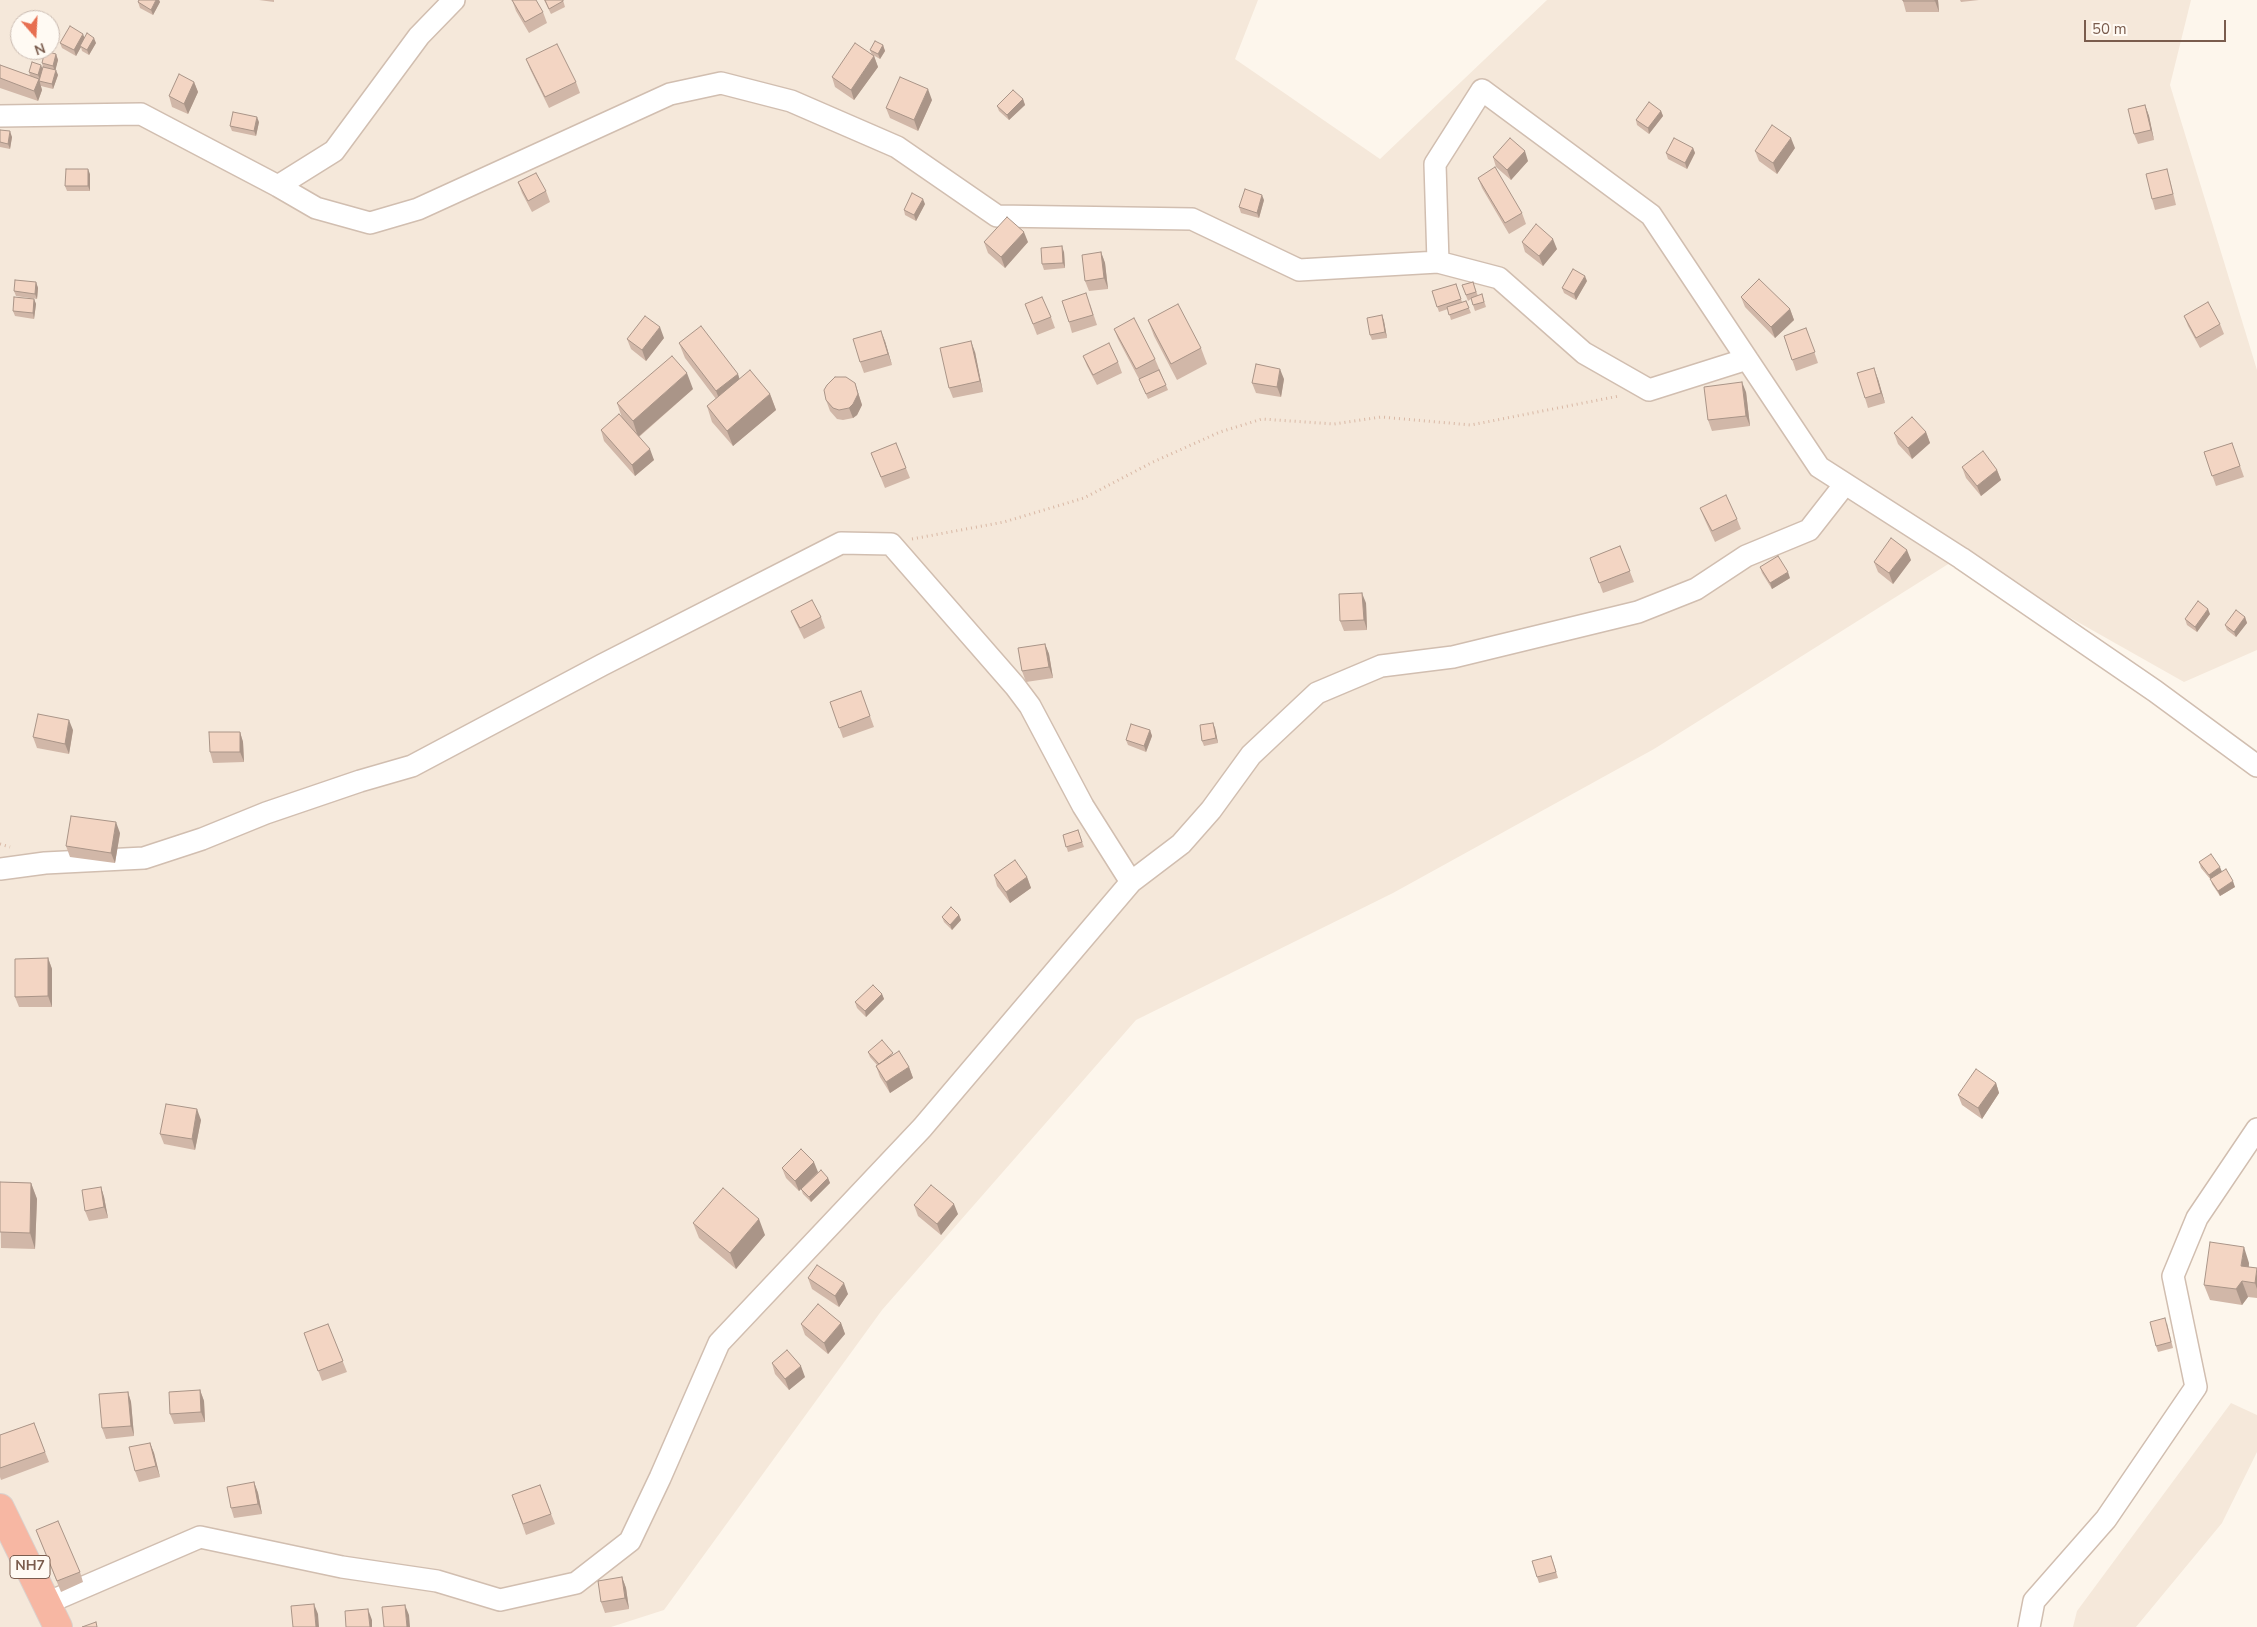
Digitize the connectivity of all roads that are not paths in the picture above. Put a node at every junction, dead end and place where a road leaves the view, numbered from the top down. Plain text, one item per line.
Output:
1 (454, 0) edge
2 (0, 116) edge
3 (278, 186) junction
4 (1438, 262) junction
5 (1747, 359) junction
6 (1844, 484) junction
7 (2257, 766) edge
8 (0, 869) edge
9 (1131, 882) junction
10 (2257, 1129) edge
11 (0, 1508) edge
12 (47, 1602) junction
13 (58, 1627) edge
14 (2028, 1627) edge

1 - 3 street
2 - 3 street
3 - 4 street
4 - 5 street
4 - 5 street
5 - 6 street
6 - 7 street
6 - 9 street
8 - 9 street
9 - 12 street
10 - 14 street
11 - 12 highway, NH7
12 - 13 highway, NH7

